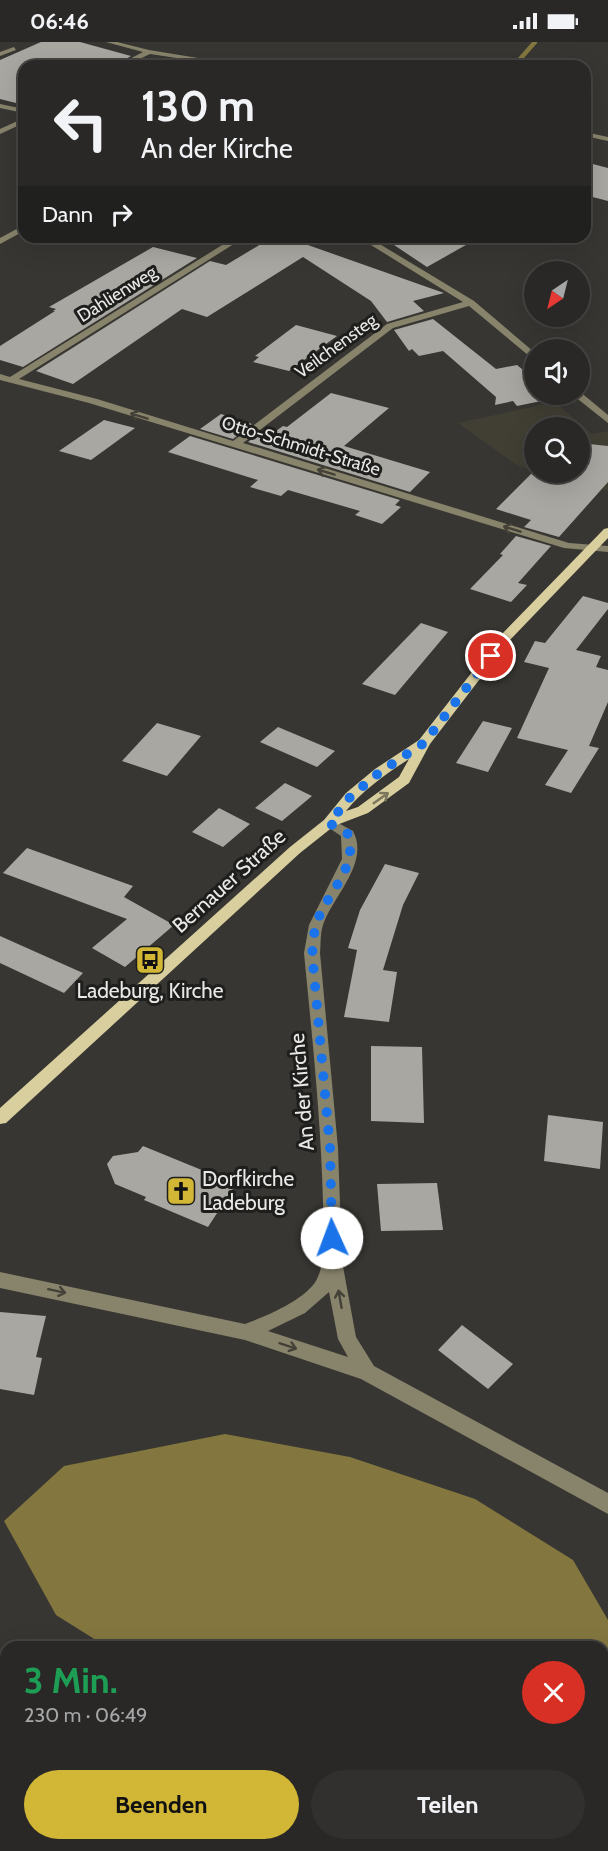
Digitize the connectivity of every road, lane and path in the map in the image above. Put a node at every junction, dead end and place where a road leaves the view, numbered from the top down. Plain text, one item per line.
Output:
1 (110, 42) edge
2 (14, 49) dead end
3 (149, 52) junction
4 (0, 54) edge
5 (164, 54) junction
6 (132, 60) edge
7 (151, 60) edge
8 (204, 60) edge
9 (0, 106) edge
10 (18, 110) edge
11 (18, 114) edge
12 (0, 122) edge
13 (18, 123) edge
14 (0, 132) edge
15 (591, 135) edge
16 (608, 139) edge
17 (18, 231) edge
18 (0, 241) edge
19 (231, 243) edge
20 (372, 243) edge
21 (471, 303) junction
22 (524, 348) edge
23 (0, 377) edge
24 (11, 380) junction
25 (590, 404) edge
26 (608, 420) edge
27 (234, 445) junction
28 (608, 531) edge
29 (591, 548) junction
30 (608, 549) edge
31 (424, 743) junction
32 (329, 823) junction
33 (0, 1118) edge
34 (333, 1260) junction
35 (0, 1280) edge
36 (245, 1332) junction
37 (367, 1372) junction
38 (608, 1504) edge

1 - 3 street
2 - 4 street
3 - 5 street
3 - 6 street
5 - 7 street
5 - 8 street
9 - 10 street
11 - 12 street
13 - 14 street
15 - 16 street
17 - 18 street
19 - 24 street, Dahlienweg
20 - 21 street
21 - 22 street
21 - 27 street, Veilchensteg
23 - 24 street, Otto-Schmidt-Straße
27 -> 24 street, Otto-Schmidt-Straße
25 - 26 street
29 -> 27 street, Otto-Schmidt-Straße
28 - 29 main road, Bernauer Straße
29 - 30 street, Otto-Schmidt-Straße
29 - 31 main road, Bernauer Straße
31 - 32 main road, Bernauer Straße
32 -> 31 main road, Bernauer Straße
32 - 33 main road, Bernauer Straße
32 - 34 street, An der Kirche
34 - 36 street, An der Kirche
37 -> 34 street
35 -> 36 street
36 -> 37 street
37 - 38 street

